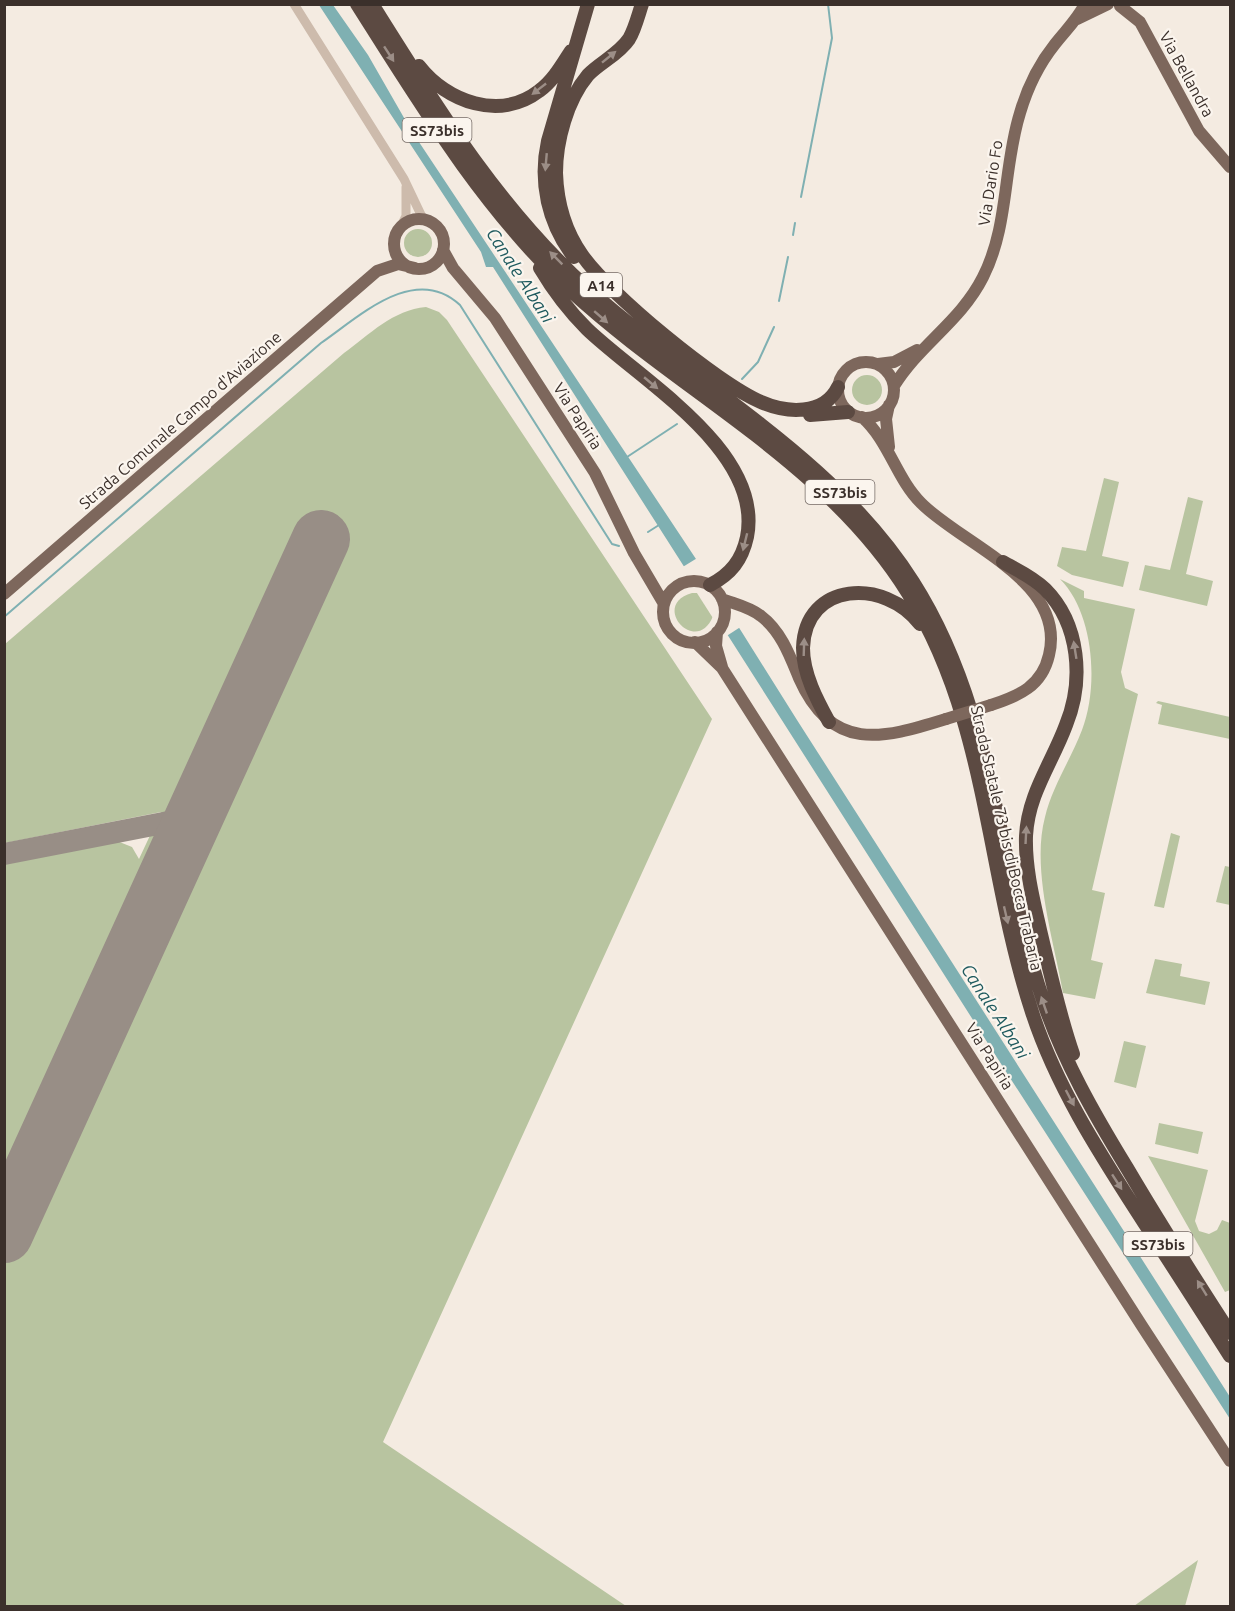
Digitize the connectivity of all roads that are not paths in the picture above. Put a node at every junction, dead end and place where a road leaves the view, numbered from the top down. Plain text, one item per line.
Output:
1 (294, 4) edge
2 (357, 4) edge
3 (372, 4) edge
4 (378, 4) edge
5 (588, 4) edge
6 (642, 4) edge
7 (1085, 4) edge
8 (1136, 4) edge
9 (1116, 5) edge
10 (1076, 20) junction
11 (1140, 22) junction
12 (576, 44) junction
13 (1230, 167) edge
14 (404, 179) junction
15 (423, 219) junction
16 (397, 232) junction
17 (528, 248) junction
18 (443, 250) junction
19 (431, 265) junction
20 (415, 268) junction
21 (377, 271) junction
22 (472, 288) junction
23 (926, 345) junction
24 (878, 364) junction
25 (894, 386) junction
26 (838, 387) junction
27 (890, 404) junction
28 (848, 412) junction
29 (862, 417) junction
30 (889, 452) junction
31 (1003, 562) junction
32 (645, 569) junction
33 (681, 584) junction
34 (710, 585) junction
35 (4, 594) edge
36 (723, 599) junction
37 (664, 604) junction
38 (756, 612) junction
39 (724, 617) junction
40 (717, 632) junction
41 (695, 642) junction
42 (941, 653) junction
43 (722, 668) junction
44 (829, 722) junction
45 (1095, 1115) junction
46 (1230, 1333) edge
47 (1230, 1356) edge
48 (1230, 1461) edge

1 - 14 street
2 -> 17 highway, Strada Statale 73 bis di Bocca Trabaria / SS73bis
45 -> 3 highway, Strada Statale 73 bis di Bocca Trabaria / SS73bis
12 -> 4 highway
5 - 12 highway, A14
26 -> 6 highway, A14
7 - 10 main road, Via Dario Fo
8 - 11 main road, Via Bellandra
9 - 10 main road, Via Dario Fo
9 - 11 main road, Via Bellandra
10 - 23 main road, Via Dario Fo
11 - 13 main road, Via Bellandra
12 -> 28 highway, A14
14 - 15 street
14 - 16 street
15 - 16 main road
15 - 18 main road
16 - 20 main road
16 - 21 main road, Strada Comunale Campo d'Aviazione
17 -> 34 highway
17 -> 42 highway, Strada Statale 73 bis di Bocca Trabaria / SS73bis
18 - 19 main road
18 - 22 main road, Via Papiria
19 - 20 main road
19 - 22 main road, Via Papiria
20 - 21 main road
21 - 35 main road, Strada Comunale Campo d'Aviazione
22 - 32 main road, Via Papiria
23 - 24 main road, Via Dario Fo
23 - 25 main road, Via Dario Fo
24 - 25 main road
24 - 26 main road
25 - 27 main road
26 - 28 main road
27 - 29 main road
27 - 30 main road
28 - 29 main road
29 - 30 main road
30 - 31 main road
31 - 44 main road, bridge
45 -> 31 highway
32 - 33 main road
32 - 37 main road, Via Papiria
33 - 34 main road
33 - 37 main road
34 - 36 main road
36 - 38 main road
36 - 39 main road
37 - 41 main road, Via Papiria
38 - 39 main road
38 - 44 main road
39 - 40 main road
40 - 41 main road
40 - 43 main road, Via Papiria
41 - 43 main road, Via Papiria
44 -> 42 highway
42 -> 47 highway, Strada Statale 73 bis di Bocca Trabaria / SS73bis
43 - 48 main road, Via Papiria
46 -> 45 highway, Strada Statale 73 bis di Bocca Trabaria / SS73bis

